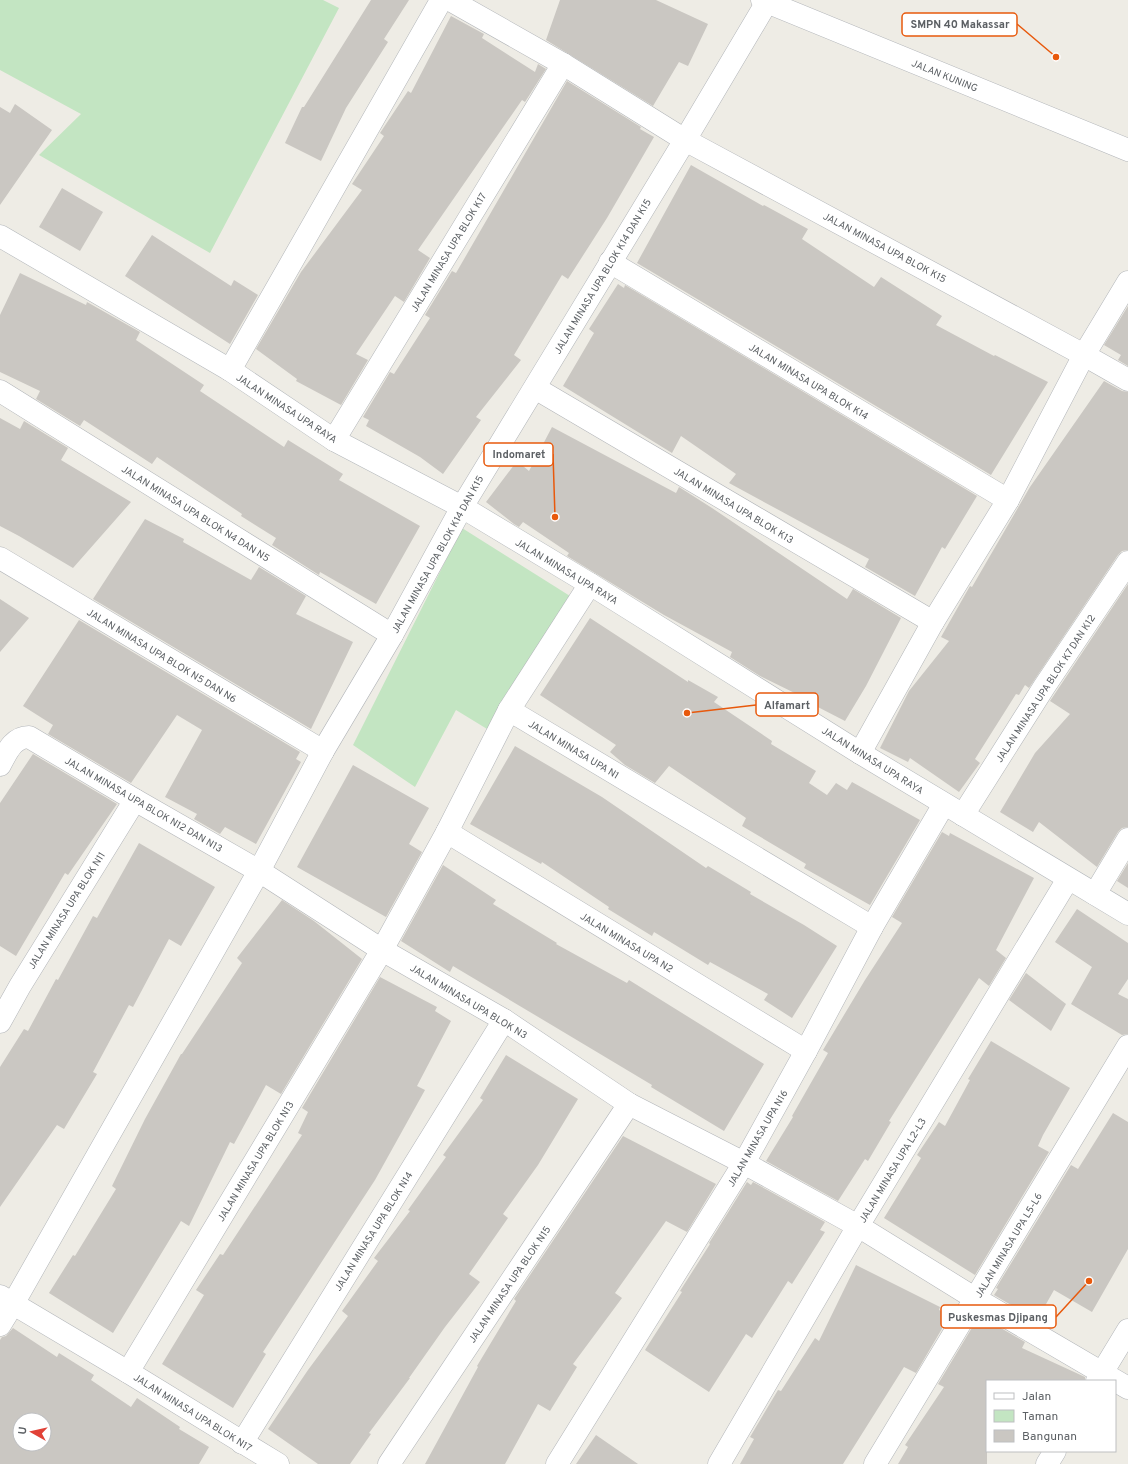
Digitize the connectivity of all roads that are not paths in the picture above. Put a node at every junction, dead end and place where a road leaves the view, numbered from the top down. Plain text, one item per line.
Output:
1 (442, 0) edge
2 (450, 0) edge
3 (764, 1) edge
4 (563, 64) junction
5 (685, 140) junction
6 (1128, 150) edge
7 (0, 236) edge
8 (610, 262) junction
9 (1128, 282) edge
10 (1084, 355) junction
11 (230, 370) junction
12 (1128, 380) edge
13 (534, 388) junction
14 (3, 398) edge
15 (334, 440) junction
16 (1008, 500) junction
17 (462, 507) junction
18 (0, 558) edge
19 (1128, 562) edge
20 (590, 584) junction
21 (933, 622) junction
22 (392, 635) junction
23 (510, 710) junction
24 (323, 751) junction
25 (860, 753) junction
26 (0, 765) edge
27 (135, 800) junction
28 (944, 804) junction
29 (964, 815) junction
30 (447, 832) junction
31 (1128, 839) edge
32 (259, 871) junction
33 (1068, 879) junction
34 (1095, 894) junction
35 (1128, 914) edge
36 (872, 927) junction
37 (382, 950) junction
38 (504, 1020) junction
39 (0, 1022) edge
40 (1128, 1046) edge
41 (806, 1052) junction
42 (629, 1104) junction
43 (744, 1163) junction
44 (858, 1226) junction
45 (976, 1299) junction
46 (7, 1300) edge
47 (0, 1325) edge
48 (1128, 1330) edge
49 (128, 1372) junction
50 (1099, 1377) edge
51 (1116, 1383) edge
52 (1128, 1388) edge
53 (242, 1443) junction
54 (1054, 1452) edge
55 (278, 1464) edge
56 (389, 1464) edge
57 (557, 1464) edge
58 (719, 1464) edge
59 (875, 1464) edge
60 (1047, 1464) edge

1 - 11 street
2 - 4 street, JALAN MINASA UPA BLOK K15
3 - 5 street, JALAN MINASA UPA BLOK K14 DAN K15
3 - 6 street, JALAN KUNING
4 - 5 street, JALAN MINASA UPA BLOK K15
4 - 15 street, JALAN MINASA UPA BLOK K17
5 - 8 street, JALAN MINASA UPA BLOK K14 DAN K15
5 - 10 street, JALAN MINASA UPA BLOK K15
7 - 11 street, JALAN MINASA UPA RAYA
8 - 13 street, JALAN MINASA UPA BLOK K14 DAN K15
8 - 16 street, JALAN MINASA UPA BLOK K14
9 - 10 street
10 - 12 street, JALAN MINASA UPA BLOK K15
10 - 16 street
11 - 15 street, JALAN MINASA UPA RAYA
13 - 17 street, JALAN MINASA UPA BLOK K14 DAN K15
13 - 21 street, JALAN MINASA UPA BLOK K13
14 - 22 street, JALAN MINASA UPA BLOK N4 DAN N5
15 - 17 street, JALAN MINASA UPA RAYA
16 - 21 street
17 - 20 street, JALAN MINASA UPA RAYA
17 - 22 street, JALAN MINASA UPA BLOK K14 DAN K15
18 - 24 street, JALAN MINASA UPA BLOK N5 DAN N6
19 - 29 street, JALAN MINASA UPA BLOK K7 DAN K12
20 - 23 street
20 - 25 street, JALAN MINASA UPA RAYA
21 - 25 street
22 - 24 street, JALAN MINASA UPA BLOK K14 DAN K15
23 - 30 street
23 - 36 street, JALAN MINASA UPA N1
24 - 32 street, JALAN MINASA UPA BLOK K14 DAN K15
25 - 28 street, JALAN MINASA UPA RAYA
26 - 27 street, JALAN MINASA UPA BLOK N12 DAN N13
27 - 32 street, JALAN MINASA UPA BLOK N12 DAN N13
27 - 39 street, JALAN MINASA UPA BLOK N11
28 - 29 street, JALAN MINASA UPA RAYA
28 - 36 street, JALAN MINASA UPA N16
29 - 33 street, JALAN MINASA UPA RAYA
30 - 37 street
30 - 41 street, JALAN MINASA UPA N2
31 - 34 street
32 - 37 street, JALAN MINASA UPA BLOK N3
32 - 46 street, JALAN MINASA UPA BLOK K14 DAN K15
33 - 34 street, JALAN MINASA UPA RAYA
33 - 44 street, JALAN MINASA UPA L2-L3
34 - 35 street, JALAN MINASA UPA RAYA
36 - 41 street, JALAN MINASA UPA N16
37 - 38 street, JALAN MINASA UPA BLOK N3
37 - 49 street, JALAN MINASA UPA BLOK N13
38 - 42 street, JALAN MINASA UPA BLOK N3
38 - 53 street, JALAN MINASA UPA BLOK N14
40 - 45 street, JALAN MINASA UPA L5-L6
41 - 43 street, JALAN MINASA UPA N16
42 - 43 street, JALAN MINASA UPA BLOK N3
42 - 56 street, JALAN MINASA UPA BLOK N15
43 - 44 street, JALAN MINASA UPA BLOK N3
43 - 57 street, JALAN MINASA UPA N16
44 - 45 street, JALAN MINASA UPA BLOK N3
44 - 58 street, JALAN MINASA UPA L2-L3
45 - 50 street, JALAN MINASA UPA BLOK N3
45 - 59 street, JALAN MINASA UPA L5-L6
46 - 47 street, JALAN MINASA UPA BLOK K14 DAN K15
46 - 49 street, JALAN MINASA UPA BLOK N17
48 - 50 street
49 - 53 street, JALAN MINASA UPA BLOK N17
51 - 52 street, JALAN MINASA UPA BLOK N3
53 - 55 street, JALAN MINASA UPA BLOK N17
54 - 60 street

